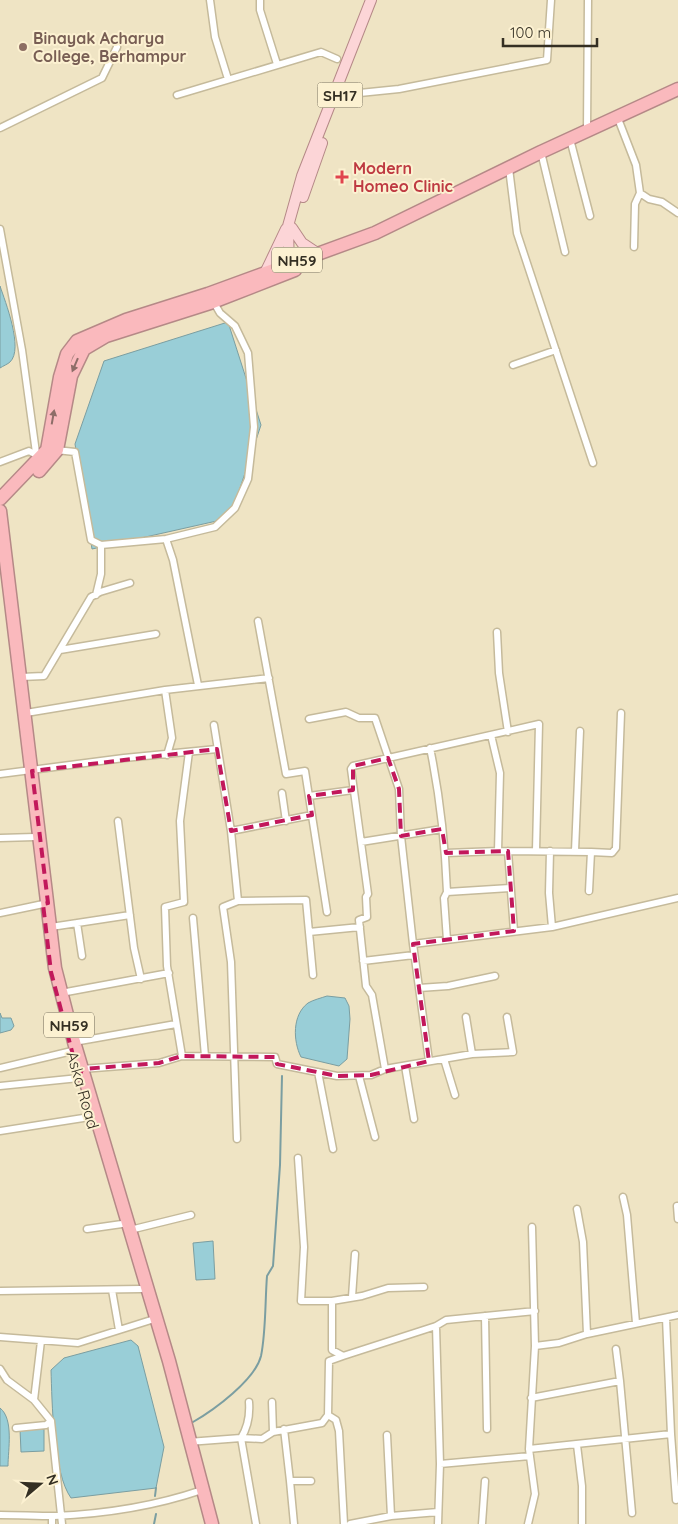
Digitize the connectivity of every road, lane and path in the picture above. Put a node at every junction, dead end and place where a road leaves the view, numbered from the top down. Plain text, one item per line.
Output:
1 (210, 0) edge
2 (260, 0) edge
3 (371, 0) edge
4 (378, 0) edge
5 (551, 0) edge
6 (588, 0) edge
7 (117, 47) dead end
8 (337, 59) dead end
9 (277, 64) junction
10 (228, 79) junction
11 (678, 89) edge
12 (177, 95) dead end
13 (340, 95) junction
14 (678, 97) edge
15 (618, 119) junction
16 (0, 128) edge
17 (587, 130) junction
18 (571, 141) junction
19 (542, 154) junction
20 (509, 171) junction
21 (640, 193) junction
22 (678, 213) edge
23 (590, 216) dead end
24 (290, 227) junction
25 (0, 229) edge
26 (634, 246) dead end
27 (565, 252) dead end
28 (317, 253) junction
29 (291, 267) junction
30 (266, 271) junction
31 (211, 298) junction
32 (556, 350) junction
33 (513, 365) dead end
34 (44, 455) junction
35 (0, 462) edge
36 (593, 463) dead end
37 (0, 499) edge
38 (0, 507) edge
39 (0, 511) edge
40 (166, 539) junction
41 (101, 545) junction
42 (0, 556) edge
43 (130, 583) dead end
44 (96, 594) junction
45 (258, 621) dead end
46 (497, 632) dead end
47 (156, 634) dead end
48 (60, 650) junction
49 (21, 677) junction
50 (269, 678) junction
51 (198, 685) junction
52 (165, 690) junction
53 (26, 713) junction
54 (621, 713) dead end
55 (309, 719) dead end
56 (214, 725) dead end
57 (580, 731) dead end
58 (508, 732) junction
59 (491, 735) junction
60 (430, 748) junction
61 (218, 749) junction
62 (189, 752) junction
63 (167, 755) junction
64 (388, 758) junction
65 (30, 771) junction
66 (0, 774) edge
67 (353, 790) junction
68 (282, 792) dead end
69 (309, 796) junction
70 (312, 816) junction
71 (286, 820) junction
72 (118, 821) dead end
73 (442, 830) junction
74 (231, 831) junction
75 (401, 836) junction
76 (35, 837) junction
77 (0, 838) edge
78 (361, 842) junction
79 (498, 850) junction
80 (508, 851) junction
81 (536, 851) junction
82 (550, 851) junction
83 (575, 851) junction
84 (591, 852) junction
85 (446, 854) junction
86 (510, 888) junction
87 (590, 891) dead end
88 (447, 892) junction
89 (678, 898) edge
90 (238, 901) junction
91 (46, 904) junction
92 (327, 912) dead end
93 (0, 913) edge
94 (130, 915) junction
95 (193, 918) dead end
96 (76, 923) junction
97 (360, 926) junction
98 (51, 927) junction
99 (552, 927) junction
100 (514, 931) junction
101 (309, 932) junction
102 (447, 940) junction
103 (412, 944) junction
104 (414, 955) junction
105 (82, 956) dead end
106 (363, 960) junction
107 (169, 973) junction
108 (313, 975) dead end
109 (495, 976) dead end
110 (141, 979) junction
111 (419, 988) junction
112 (61, 992) junction
113 (466, 1017) dead end
114 (506, 1017) dead end
115 (176, 1024) junction
116 (73, 1046) junction
117 (472, 1054) junction
118 (235, 1055) junction
119 (182, 1056) junction
120 (205, 1056) junction
121 (444, 1059) junction
122 (429, 1062) junction
123 (405, 1066) junction
124 (0, 1068) edge
125 (386, 1069) junction
126 (318, 1072) junction
127 (80, 1073) junction
128 (359, 1076) junction
129 (0, 1086) edge
130 (455, 1095) dead end
131 (94, 1117) junction
132 (414, 1119) dead end
133 (0, 1131) edge
134 (375, 1137) dead end
135 (238, 1139) dead end
136 (333, 1149) dead end
137 (298, 1158) dead end
138 (623, 1197) dead end
139 (677, 1206) edge
140 (577, 1209) dead end
141 (192, 1215) dead end
142 (678, 1219) edge
143 (126, 1227) junction
144 (532, 1228) dead end
145 (87, 1229) dead end
146 (355, 1254) dead end
147 (424, 1287) dead end
148 (144, 1289) junction
149 (112, 1290) junction
150 (0, 1291) edge
151 (352, 1298) junction
152 (332, 1301) junction
153 (535, 1312) junction
154 (678, 1315) edge
155 (485, 1316) junction
156 (666, 1318) junction
157 (150, 1320) junction
158 (636, 1323) junction
159 (436, 1326) junction
160 (119, 1330) junction
161 (587, 1334) junction
162 (0, 1337) edge
163 (41, 1341) junction
164 (535, 1346) junction
165 (616, 1349) dead end
166 (343, 1356) junction
167 (0, 1368) edge
168 (620, 1381) junction
169 (531, 1398) junction
170 (34, 1400) junction
171 (249, 1402) dead end
172 (272, 1402) dead end
173 (328, 1415) junction
174 (51, 1421) junction
175 (16, 1428) dead end
176 (284, 1429) junction
177 (487, 1429) dead end
178 (274, 1432) junction
179 (671, 1434) junction
180 (387, 1435) dead end
181 (241, 1438) junction
182 (624, 1440) junction
183 (188, 1442) junction
184 (577, 1445) junction
185 (530, 1453) junction
186 (440, 1464) junction
187 (311, 1481) dead end
188 (485, 1481) dead end
189 (290, 1482) junction
190 (200, 1491) junction
191 (676, 1500) dead end
192 (438, 1512) junction
193 (632, 1513) dead end
194 (0, 1515) edge
195 (8, 1515) junction
196 (62, 1515) junction
197 (52, 1516) junction
198 (391, 1516) junction
199 (8, 1524) edge
200 (52, 1524) edge
201 (62, 1524) edge
202 (207, 1524) edge
203 (212, 1524) edge
204 (256, 1524) edge
205 (294, 1524) edge
206 (344, 1524) edge
207 (350, 1524) edge
208 (438, 1524) edge
209 (482, 1524) edge
210 (528, 1524) edge
211 (582, 1524) edge

1 - 10 street
2 - 9 street
3 - 24 main road
4 - 13 main road, SH17
5 - 13 street
6 - 17 street
7 - 16 street
8 - 9 street
9 - 10 street
10 - 12 street
11 - 15 highway, NH59
13 - 24 main road, SH17
14 - 15 highway, NH59
15 - 17 highway, NH59
15 - 18 highway, NH59
15 - 21 street
17 - 18 highway, NH59
18 - 19 highway, NH59
18 - 23 street
19 - 20 highway, NH59
19 - 27 street
20 - 28 highway, NH59
20 - 29 highway, NH59
20 - 32 street
21 - 22 street
21 - 26 street
24 - 28 main road
24 - 29 main road
24 - 30 main road
25 - 34 street
28 - 29 highway, NH59
29 - 30 highway, NH59
29 - 31 highway, NH59
30 - 31 highway, NH59
31 - 34 highway, NH59
31 - 40 street
32 - 33 street
32 - 36 street
34 - 35 street
34 - 37 highway
34 - 38 highway
34 - 41 street
39 - 49 highway, NH59
40 - 41 street
40 - 51 street
41 - 44 street
42 - 65 highway, Aska Road / NH59
43 - 44 street
44 - 48 street
45 - 50 street
46 - 58 street
47 - 48 street
48 - 49 street
49 - 53 highway, NH59
50 - 51 street
50 - 69 street
51 - 52 street
52 - 53 street
52 - 63 street
53 - 65 highway, NH59
54 - 84 street
55 - 64 street
56 - 61 street
57 - 83 street
58 - 59 street
58 - 81 street
59 - 60 street
59 - 79 street
60 - 64 street
60 - 73 street
61 - 62 street
61 - 74 street
62 - 63 street
62 - 107 street
63 - 65 street
64 - 67 street
64 - 75 street
65 - 66 street
65 - 76 highway, Aska Road / NH59
65 - 91 highway, NH59
67 - 69 street
67 - 78 street
68 - 71 street
69 - 70 street
70 - 71 street
70 - 92 street
71 - 74 street
72 - 94 street
73 - 75 street
73 - 85 street
74 - 90 street
75 - 78 street
75 - 103 street
76 - 77 street
76 - 91 highway, Aska Road / NH59
78 - 97 street
79 - 80 street
79 - 85 street
80 - 81 street
80 - 86 street
81 - 82 street
82 - 83 street
82 - 99 street
83 - 84 street
84 - 87 street
85 - 88 street
86 - 88 street
86 - 100 street
88 - 102 street
89 - 99 street
90 - 101 street
90 - 118 street
91 - 93 street
91 - 98 highway, NH59
91 - 116 highway, Aska Road / NH59
94 - 96 street
94 - 110 street
95 - 120 street
96 - 98 street
96 - 105 street
97 - 101 street
97 - 106 street
98 - 112 highway, NH59
99 - 100 street
100 - 102 street
101 - 108 street
102 - 103 street
103 - 104 street
104 - 106 street
104 - 111 street
106 - 125 street
107 - 110 street
107 - 115 street
109 - 111 street
110 - 112 street
111 - 122 street
112 - 116 highway, NH59
113 - 117 street
114 - 117 street
115 - 116 street
115 - 119 street
116 - 124 street
116 - 127 highway, Aska Road / NH59
117 - 121 street
118 - 120 street
118 - 126 street
118 - 135 street
119 - 120 street
119 - 127 street
121 - 122 street
121 - 130 street
122 - 123 street
123 - 125 street
123 - 132 street
125 - 128 street
126 - 128 street
126 - 136 street
127 - 129 street
127 - 131 highway, Aska Road / NH59
128 - 134 street
131 - 133 street
131 - 143 highway, Aska Road / NH59
137 - 152 street
138 - 158 street
139 - 142 street
140 - 161 street
141 - 143 street
143 - 145 street
143 - 148 highway, Aska Road / NH59
144 - 153 street
146 - 151 street
147 - 151 street
148 - 149 street
148 - 157 highway, Aska Road / NH59
148 - 183 highway, NH59
149 - 150 street
149 - 160 street
151 - 152 street
152 - 166 street
153 - 155 street
153 - 164 street
154 - 156 street
155 - 159 street
155 - 177 street
156 - 158 street
156 - 179 street
157 - 160 street
157 - 183 highway, Aska Road / NH59
158 - 161 street
159 - 166 street
159 - 186 street
160 - 163 street
161 - 164 street
162 - 163 street
163 - 170 street
164 - 169 street
165 - 168 street
166 - 173 street
167 - 170 street
168 - 169 street
168 - 182 street
169 - 185 street
170 - 174 street
171 - 181 street
172 - 178 street
173 - 176 street
173 - 206 street
174 - 175 street
174 - 196 street
176 - 178 street
176 - 189 street
178 - 181 street
179 - 182 street
179 - 191 street
180 - 198 street
181 - 183 street
181 - 204 street
182 - 184 street
182 - 193 street
183 - 190 highway, NH59
184 - 185 street
184 - 211 street
185 - 186 street
185 - 210 street
186 - 192 street
187 - 189 street
188 - 209 street
189 - 205 street
190 - 196 street
190 - 202 highway, NH59
190 - 203 highway, NH59
192 - 198 street
192 - 208 street
194 - 195 street
195 - 197 street
195 - 199 street
196 - 197 street
196 - 201 street
197 - 200 street
198 - 207 street

